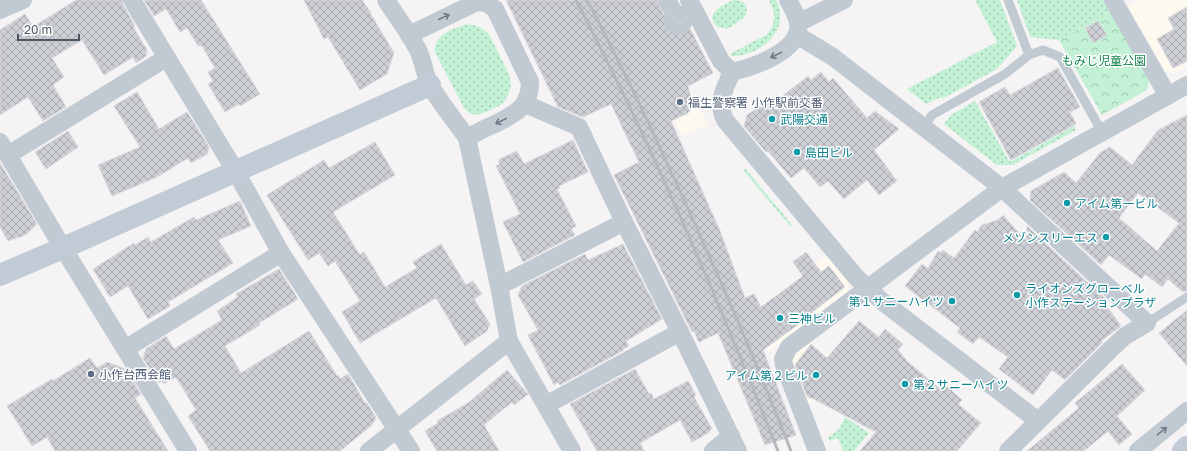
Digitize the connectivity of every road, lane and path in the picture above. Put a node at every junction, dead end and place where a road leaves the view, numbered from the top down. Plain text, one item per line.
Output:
1 (23, 0) edge
2 (132, 0) edge
3 (386, 0) edge
4 (689, 0) edge
5 (788, 0) edge
6 (844, 0) edge
7 (1008, 0) edge
8 (1113, 0) edge
9 (0, 10) edge
10 (798, 29) junction
11 (409, 35) junction
12 (1029, 55) junction
13 (166, 58) junction
14 (732, 72) junction
15 (430, 85) junction
16 (1187, 85) edge
17 (1168, 96) junction
18 (525, 104) junction
19 (923, 127) junction
20 (1102, 132) junction
21 (467, 138) junction
22 (4, 149) edge
23 (236, 172) junction
24 (1002, 188) junction
25 (624, 222) junction
26 (63, 248) junction
27 (281, 252) junction
28 (0, 275) edge
29 (499, 286) junction
30 (868, 288) junction
31 (1187, 297) edge
32 (1147, 322) junction
33 (680, 332) junction
34 (509, 341) junction
35 (125, 348) junction
36 (546, 406) junction
37 (1187, 410) edge
38 (1038, 421) junction
39 (395, 430) junction
40 (734, 444) edge
41 (1187, 447) edge
42 (188, 451) edge
43 (369, 451) edge
44 (411, 451) edge
45 (572, 451) edge
46 (713, 451) edge
47 (816, 451) edge
48 (1008, 451) edge
49 (1138, 451) edge
50 (1183, 451) edge

1 - 9 street
2 - 13 street
3 - 11 street
4 - 14 street
5 - 10 street
6 - 10 street
7 - 12 lane
8 - 17 street
10 -> 14 street
10 - 19 street
11 - 15 street
11 -> 18 street
12 - 19 lane
12 - 20 lane
13 - 22 street
13 - 23 street
14 - 30 street
15 - 21 street
15 - 23 street
16 - 17 street
17 - 20 street
18 -> 21 street
18 - 25 street
19 - 24 street
20 - 24 street
21 - 29 street
22 - 26 street
23 - 26 street
23 - 27 street
24 - 30 street
24 - 32 street
25 - 29 street
25 - 33 street
26 - 28 street
26 - 35 street
27 - 35 street
27 - 39 street
29 - 34 street
30 - 38 street
30 - 47 street
31 - 32 lane
32 - 38 street
33 - 36 street
33 - 40 street
34 - 36 street
34 - 39 street
35 - 42 street
36 - 45 street
49 -> 37 street
38 - 48 street
39 - 43 street
39 - 44 street
40 - 46 street
41 - 50 street

